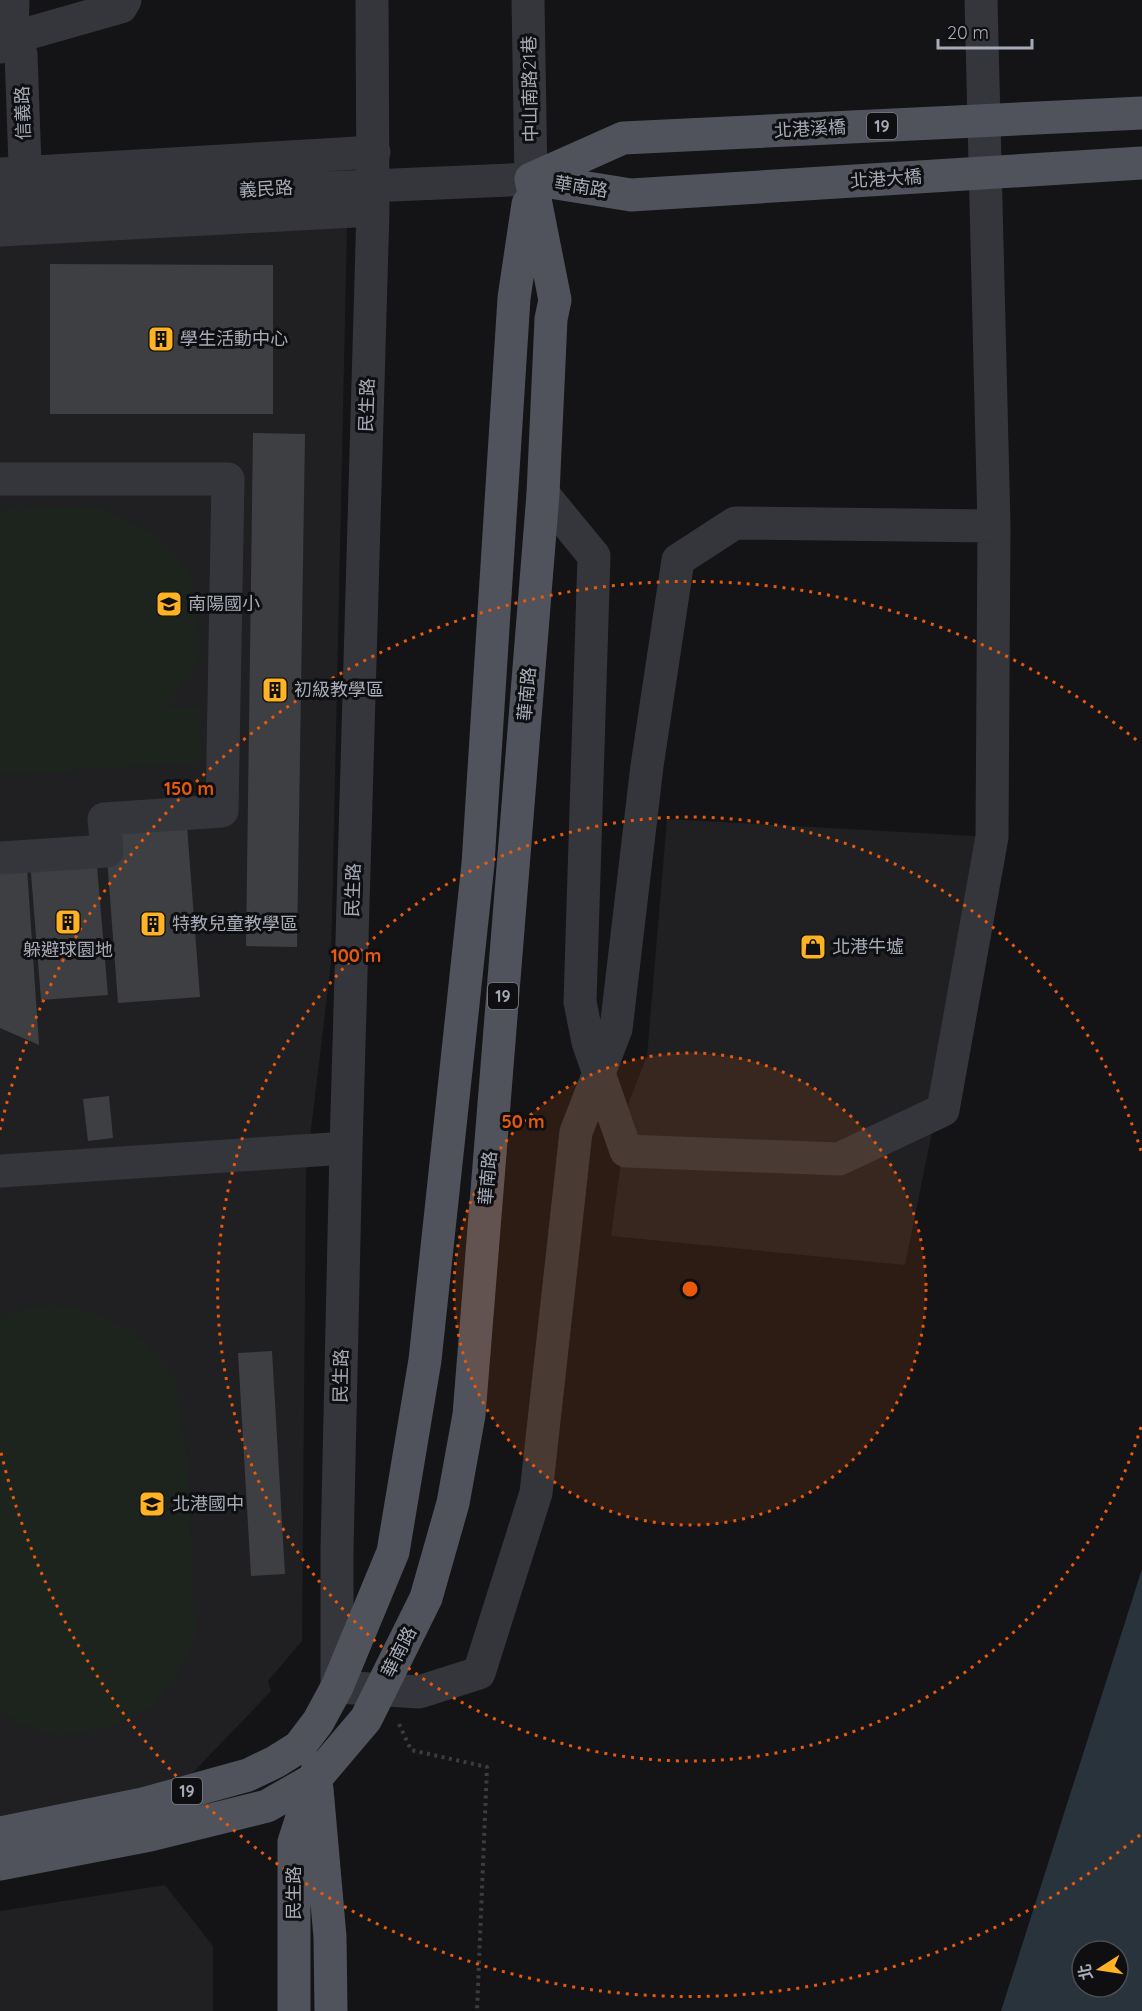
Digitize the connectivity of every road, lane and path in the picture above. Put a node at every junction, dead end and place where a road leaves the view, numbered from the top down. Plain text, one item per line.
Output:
1 (13, 0) edge
2 (125, 0) edge
3 (372, 0) edge
4 (528, 0) edge
5 (981, 0) edge
6 (6, 43) edge
7 (1142, 113) edge
8 (374, 152) junction
9 (1142, 163) edge
10 (13, 173) edge
11 (531, 179) junction
12 (631, 195) joint
13 (0, 202) edge
14 (373, 210) junction
15 (14, 229) edge
16 (0, 479) edge
17 (543, 494) junction
18 (994, 526) junction
19 (0, 858) edge
20 (346, 1148) junction
21 (0, 1172) edge
22 (337, 1688) junction
23 (380, 1689) junction
24 (316, 1778) junction
25 (0, 1833) edge
26 (0, 1864) edge
27 (294, 2011) edge
28 (331, 2011) edge
29 (477, 2011) edge

1 - 6 street, 信義路
2 - 6 street
3 - 8 street, 民生路
4 - 11 street, 中山南路21巷
5 - 18 street
6 - 10 street, 信義路
7 - 11 main road, 北港溪橋 / 19
8 - 10 street, 義民路
8 - 14 street, 民生路
9 - 12 main road, 北港大橋
10 - 15 street, 信義路
11 - 12 main road, 華南路
11 - 13 street, 義民路
11 - 17 main road, 華南路 / 19
11 - 22 main road, 華南路 / 19
14 - 15 street, 義民路
14 - 20 street, 民生路
16 - 19 street
17 - 18 street
17 - 23 main road, 華南路 / 19
18 - 23 street
20 - 21 street
20 - 22 street, 民生路
22 - 23 street
22 - 24 main road, 民生路
22 - 25 main road, 華南路 / 19
23 - 24 main road, 華南路 / 19
23 - 29 path
24 - 26 main road, 華南路 / 19
24 - 27 main road, 民生路
24 - 28 main road, 民生路

